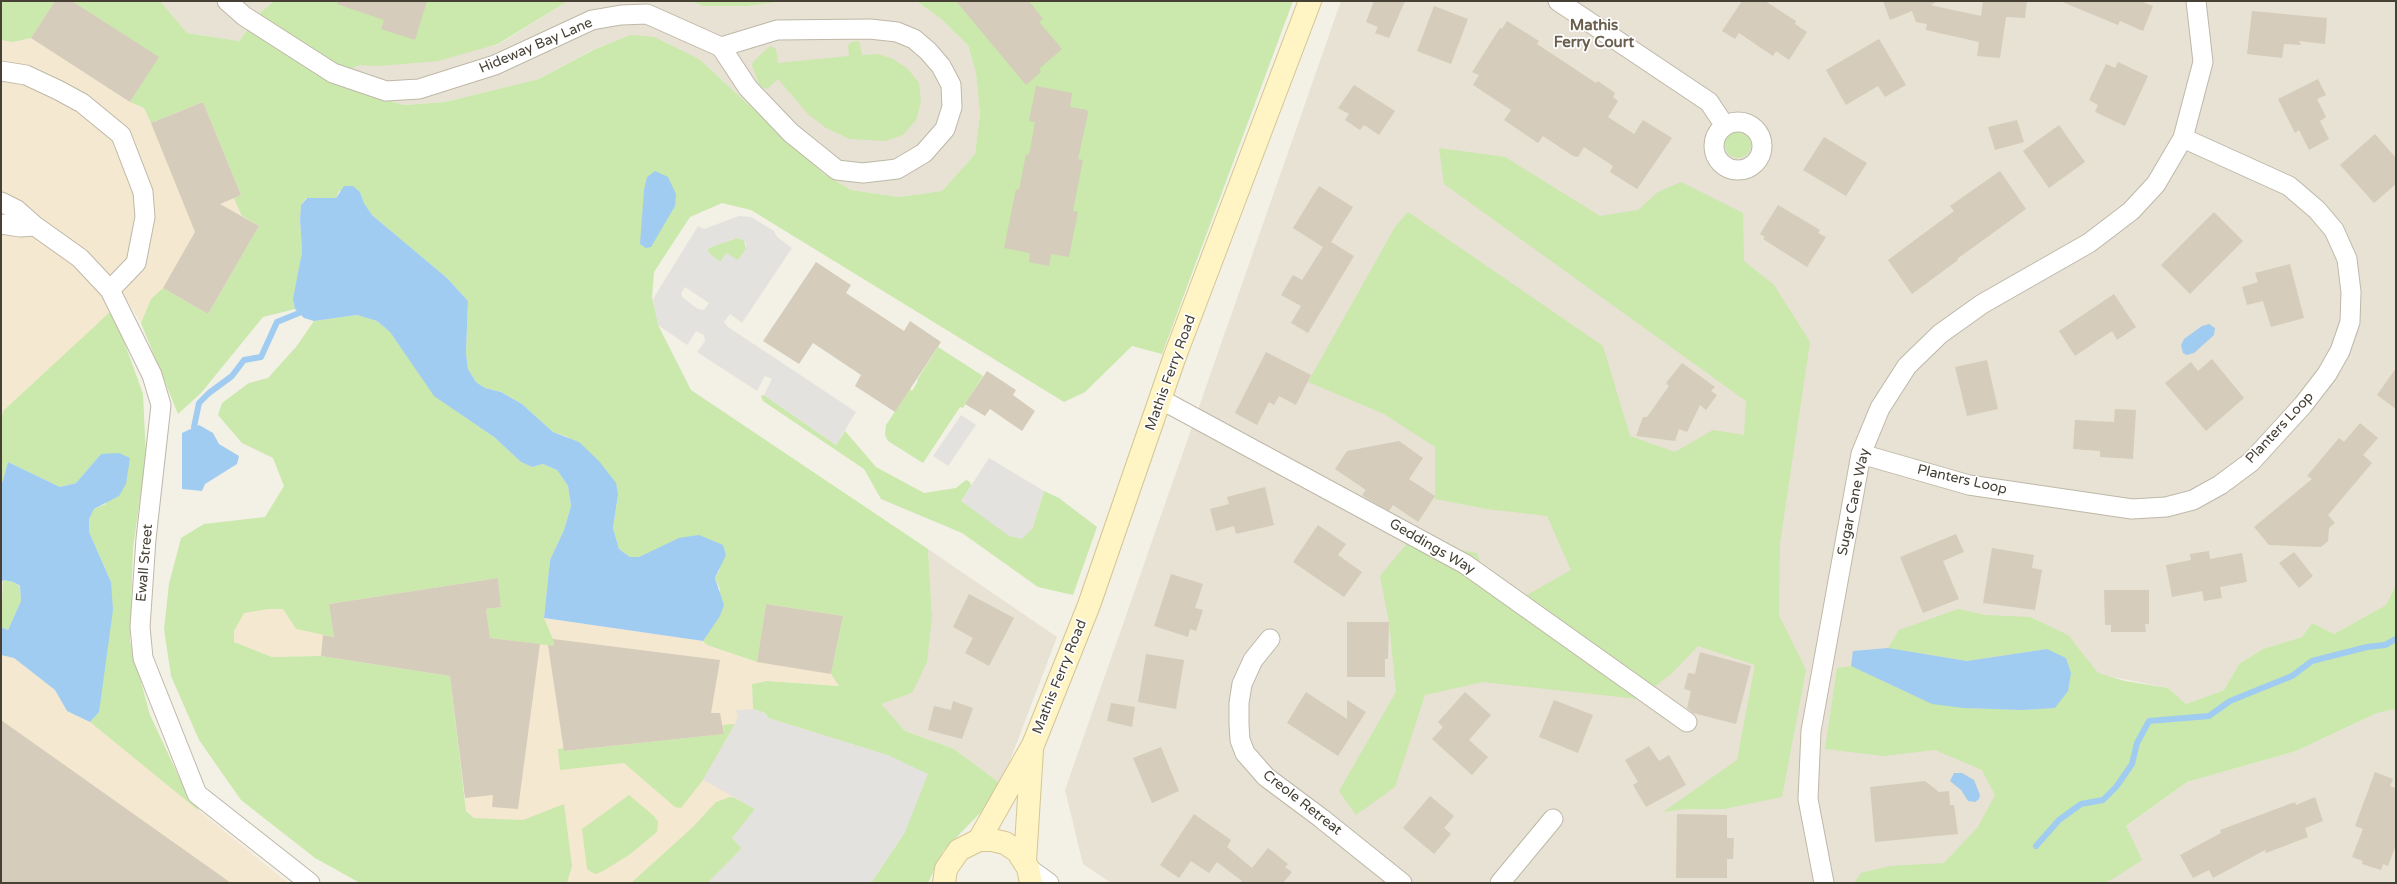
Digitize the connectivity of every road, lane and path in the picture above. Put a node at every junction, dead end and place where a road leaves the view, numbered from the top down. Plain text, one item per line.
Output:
1 (227, 1) edge
2 (1310, 1) edge
3 (1558, 1) edge
4 (2196, 1) edge
5 (721, 47) junction
6 (1, 71) edge
7 (1725, 126) dead end
8 (2183, 138) junction
9 (1, 202) edge
10 (1, 224) edge
11 (35, 226) junction
12 (110, 290) junction
13 (1160, 399) junction
14 (1861, 454) junction
15 (1270, 639) dead end
16 (1687, 722) dead end
17 (1032, 745) junction
18 (1552, 819) dead end
19 (979, 840) junction
20 (1028, 871) edge
21 (310, 883) edge
22 (944, 883) edge
23 (1048, 883) edge
24 (1402, 883) edge
25 (1500, 883) edge
26 (1824, 883) edge

1 - 5 street, Hideway Bay Lane
2 - 13 main road, Mathis Ferry Road
3 - 7 street
4 - 8 street, Sugar Cane Way
5 - 5 street
6 - 12 street
8 - 14 street, Sugar Cane Way
8 - 14 street, Planters Loop
9 - 11 street, Ewall Street
10 - 11 street
11 - 12 street, Ewall Street
12 - 21 street, Ewall Street
13 - 16 street, Geddings Way
13 - 17 main road, Mathis Ferry Road
14 - 26 street, Sugar Cane Way
15 - 24 street, Creole Retreat
17 - 19 main road, Mathis Ferry Road
17 - 20 main road, Mathis Ferry Road
18 - 25 street
19 - 20 main road
19 - 22 main road
20 - 23 street

